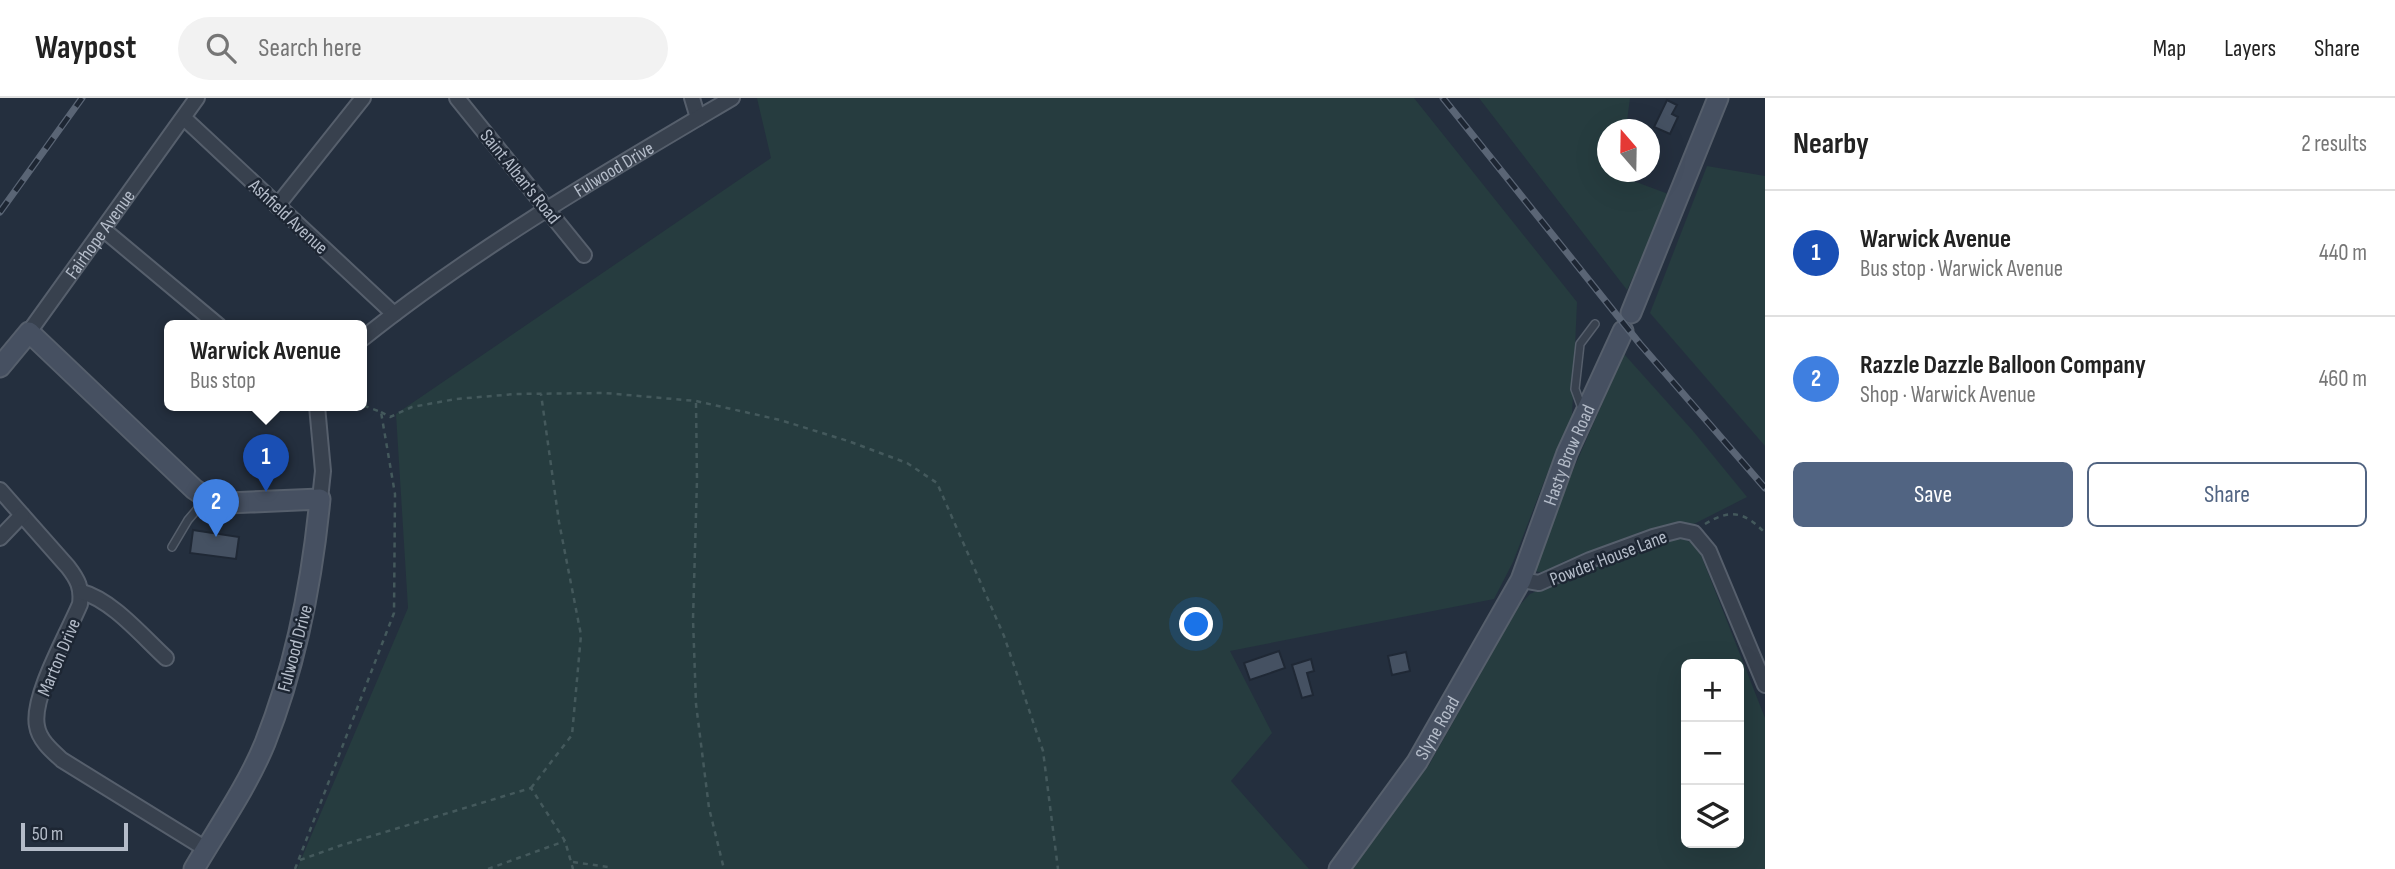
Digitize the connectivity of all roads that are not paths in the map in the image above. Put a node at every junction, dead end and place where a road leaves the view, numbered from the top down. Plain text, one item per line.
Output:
1 (197, 98) edge
2 (363, 98) edge
3 (457, 98) edge
4 (692, 98) edge
5 (732, 98) edge
6 (1718, 98) edge
7 (184, 118) junction
8 (698, 118) junction
9 (277, 206) junction
10 (547, 208) junction
11 (104, 230) junction
12 (584, 255) dead end
13 (394, 314) junction
14 (212, 320) edge
15 (1595, 324) dead end
16 (29, 332) junction
17 (367, 336) edge
18 (0, 367) edge
19 (317, 411) edge
20 (1584, 415) junction
21 (0, 490) edge
22 (207, 498) junction
23 (320, 499) junction
24 (22, 514) junction
25 (0, 538) edge
26 (172, 547) dead end
27 (1521, 580) junction
28 (82, 592) junction
29 (166, 659) dead end
30 (1765, 685) edge
31 (206, 849) junction
32 (194, 869) edge
33 (1339, 869) edge

1 - 7 street, Fairhope Avenue
2 - 9 street
3 - 10 street, Saint Alban's Road
4 - 8 street
5 - 8 street, Fulwood Drive
6 - 20 street, Hasty Brow Road
7 - 9 street, Ashfield Avenue
7 - 11 street, Fairhope Avenue
8 - 10 street, Fulwood Drive
9 - 13 street, Ashfield Avenue
10 - 12 street, Saint Alban's Road
10 - 13 street, Fulwood Drive
11 - 14 street
11 - 16 street, Fairhope Avenue
13 - 17 street, Fulwood Drive
15 - 20 lane
16 - 18 street, Fairhope Avenue
16 - 22 street
19 - 23 street, Fulwood Drive
20 - 27 street, Hasty Brow Road
21 - 24 street, Marton Drive
22 - 23 street
22 - 26 lane
23 - 31 street, Fulwood Drive
24 - 25 street
24 - 28 street, Marton Drive
27 - 30 street, Powder House Lane
27 - 33 street, Slyne Road
28 - 29 street
28 - 31 street, Marton Drive
31 - 32 street, Fulwood Drive

